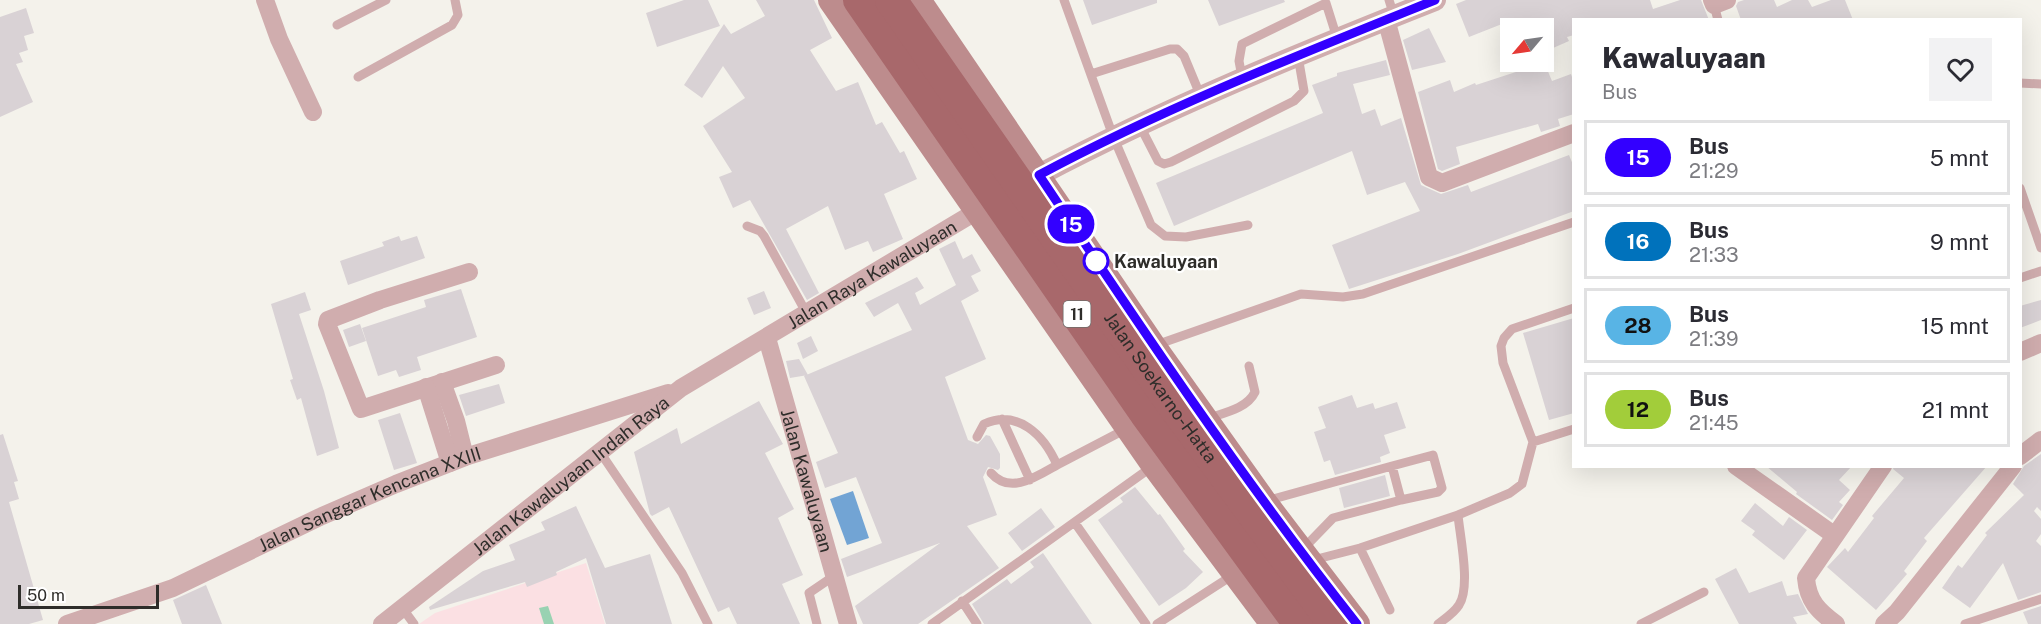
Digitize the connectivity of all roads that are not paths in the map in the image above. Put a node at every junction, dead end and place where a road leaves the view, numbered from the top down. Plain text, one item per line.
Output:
1 (265, 0) edge
2 (386, 0) edge
3 (455, 0) edge
4 (831, 0) edge
5 (859, 0) edge
6 (1064, 0) edge
7 (1435, 0) edge
8 (1326, 2) edge
9 (902, 3) edge
10 (1399, 9) edge
11 (337, 26) dead end
12 (1337, 40) junction
13 (945, 41) joint
14 (1298, 56) junction
15 (1091, 74) junction
16 (357, 77) dead end
17 (1243, 80) junction
18 (2022, 82) edge
19 (2041, 84) edge
20 (1201, 97) junction
21 (313, 112) dead end
22 (1139, 124) junction
23 (1572, 134) edge
24 (1113, 136) junction
25 (1039, 175) junction
26 (2022, 194) edge
27 (977, 211) junction
28 (1572, 223) edge
29 (1248, 225) dead end
30 (747, 226) dead end
31 (2041, 248) edge
32 (2041, 271) edge
33 (470, 272) dead end
34 (2022, 277) edge
35 (1572, 309) edge
36 (807, 314) junction
37 (767, 338) junction
38 (1153, 346) junction
39 (496, 365) dead end
40 (1249, 366) dead end
41 (434, 384) junction
42 (681, 388) junction
43 (1002, 419) junction
44 (1205, 419) junction
45 (1128, 428) junction
46 (1572, 430) edge
47 (977, 437) dead end
48 (2041, 440) edge
49 (1533, 442) junction
50 (600, 452) junction
51 (2022, 455) edge
52 (458, 460) junction
53 (1057, 465) junction
54 (1155, 465) junction
55 (1392, 466) junction
56 (1739, 468) edge
57 (1882, 468) edge
58 (2011, 468) edge
59 (991, 473) dead end
60 (1030, 480) junction
61 (1401, 500) junction
62 (1264, 502) junction
63 (1458, 515) junction
64 (1075, 523) junction
65 (1834, 535) junction
66 (1360, 548) junction
67 (1304, 557) junction
68 (1234, 574) junction
69 (834, 576) junction
70 (1704, 592) dead end
71 (2041, 599) edge
72 (962, 601) junction
73 (403, 609) junction
74 (1390, 610) dead end
75 (67, 624) edge
76 (382, 624) edge
77 (414, 624) edge
78 (708, 624) edge
79 (817, 624) edge
80 (848, 624) edge
81 (932, 624) edge
82 (977, 624) edge
83 (1146, 624) edge
84 (1157, 624) edge
85 (1273, 624) edge
86 (1299, 624) edge
87 (1334, 624) edge
88 (1357, 624) edge
89 (1438, 624) edge
90 (1641, 624) edge
91 (1836, 624) edge
92 (1884, 624) edge
93 (1965, 624) edge

1 - 21 street
2 - 11 lane
3 - 16 lane
4 - 27 main road
5 - 86 highway, Jalan Soekarno-Hatta / 11
6 - 15 lane
7 - 10 street
8 - 12 lane
8 - 17 lane
9 - 13 highway
9 - 87 highway, Jalan Soekarno-Hatta / 11
10 - 12 street
10 - 23 street
12 - 14 street
13 - 25 main road, Jalan Soekarno-Hatta
14 - 17 street
14 - 22 lane
15 - 20 lane
15 - 24 lane
17 - 20 street
18 - 19 lane
20 - 22 street
22 - 24 street
24 - 25 street
24 - 29 lane
25 - 38 main road, Jalan Soekarno-Hatta
26 - 31 lane
27 - 36 street, Jalan Raya Kawaluyaan
27 - 45 main road
28 - 38 lane
30 - 36 lane
32 - 34 lane
33 - 41 street
35 - 49 lane
36 - 37 street, Jalan Raya Kawaluyaan
37 - 42 street, Jalan Kawaluyaan Indah Raya
37 - 69 street, Jalan Kawaluyaan
38 - 44 main road, Jalan Soekarno-Hatta
39 - 41 street
40 - 44 lane
41 - 52 street
42 - 50 street, Jalan Kawaluyaan Indah Raya
42 - 52 street, Jalan Sanggar Kencana XXIII
43 - 47 lane
43 - 53 lane
43 - 60 lane
44 - 62 main road, Jalan Soekarno-Hatta
45 - 53 lane
45 - 54 main road
46 - 49 lane
48 - 51 street
49 - 63 lane
50 - 73 street, Jalan Kawaluyaan Indah Raya
50 - 78 lane
52 - 75 street, Jalan Sanggar Kencana XXIII
53 - 60 lane
54 - 64 lane
54 - 68 main road
55 - 61 lane
55 - 61 lane
55 - 62 lane
56 - 65 street
57 - 65 street
58 - 92 street
59 - 60 lane
61 - 67 lane
62 - 67 main road, Jalan Soekarno-Hatta
63 - 66 lane
63 - 89 lane
64 - 72 lane
64 - 83 lane
65 - 91 street
66 - 67 lane
66 - 74 lane
67 - 88 main road, Jalan Soekarno-Hatta
68 - 84 lane
68 - 85 main road
69 - 79 lane
69 - 80 street, Jalan Kawaluyaan
70 - 90 lane
71 - 93 lane
72 - 81 lane
72 - 82 lane
73 - 76 street, Jalan Kawaluyaan Indah Raya
73 - 77 lane

